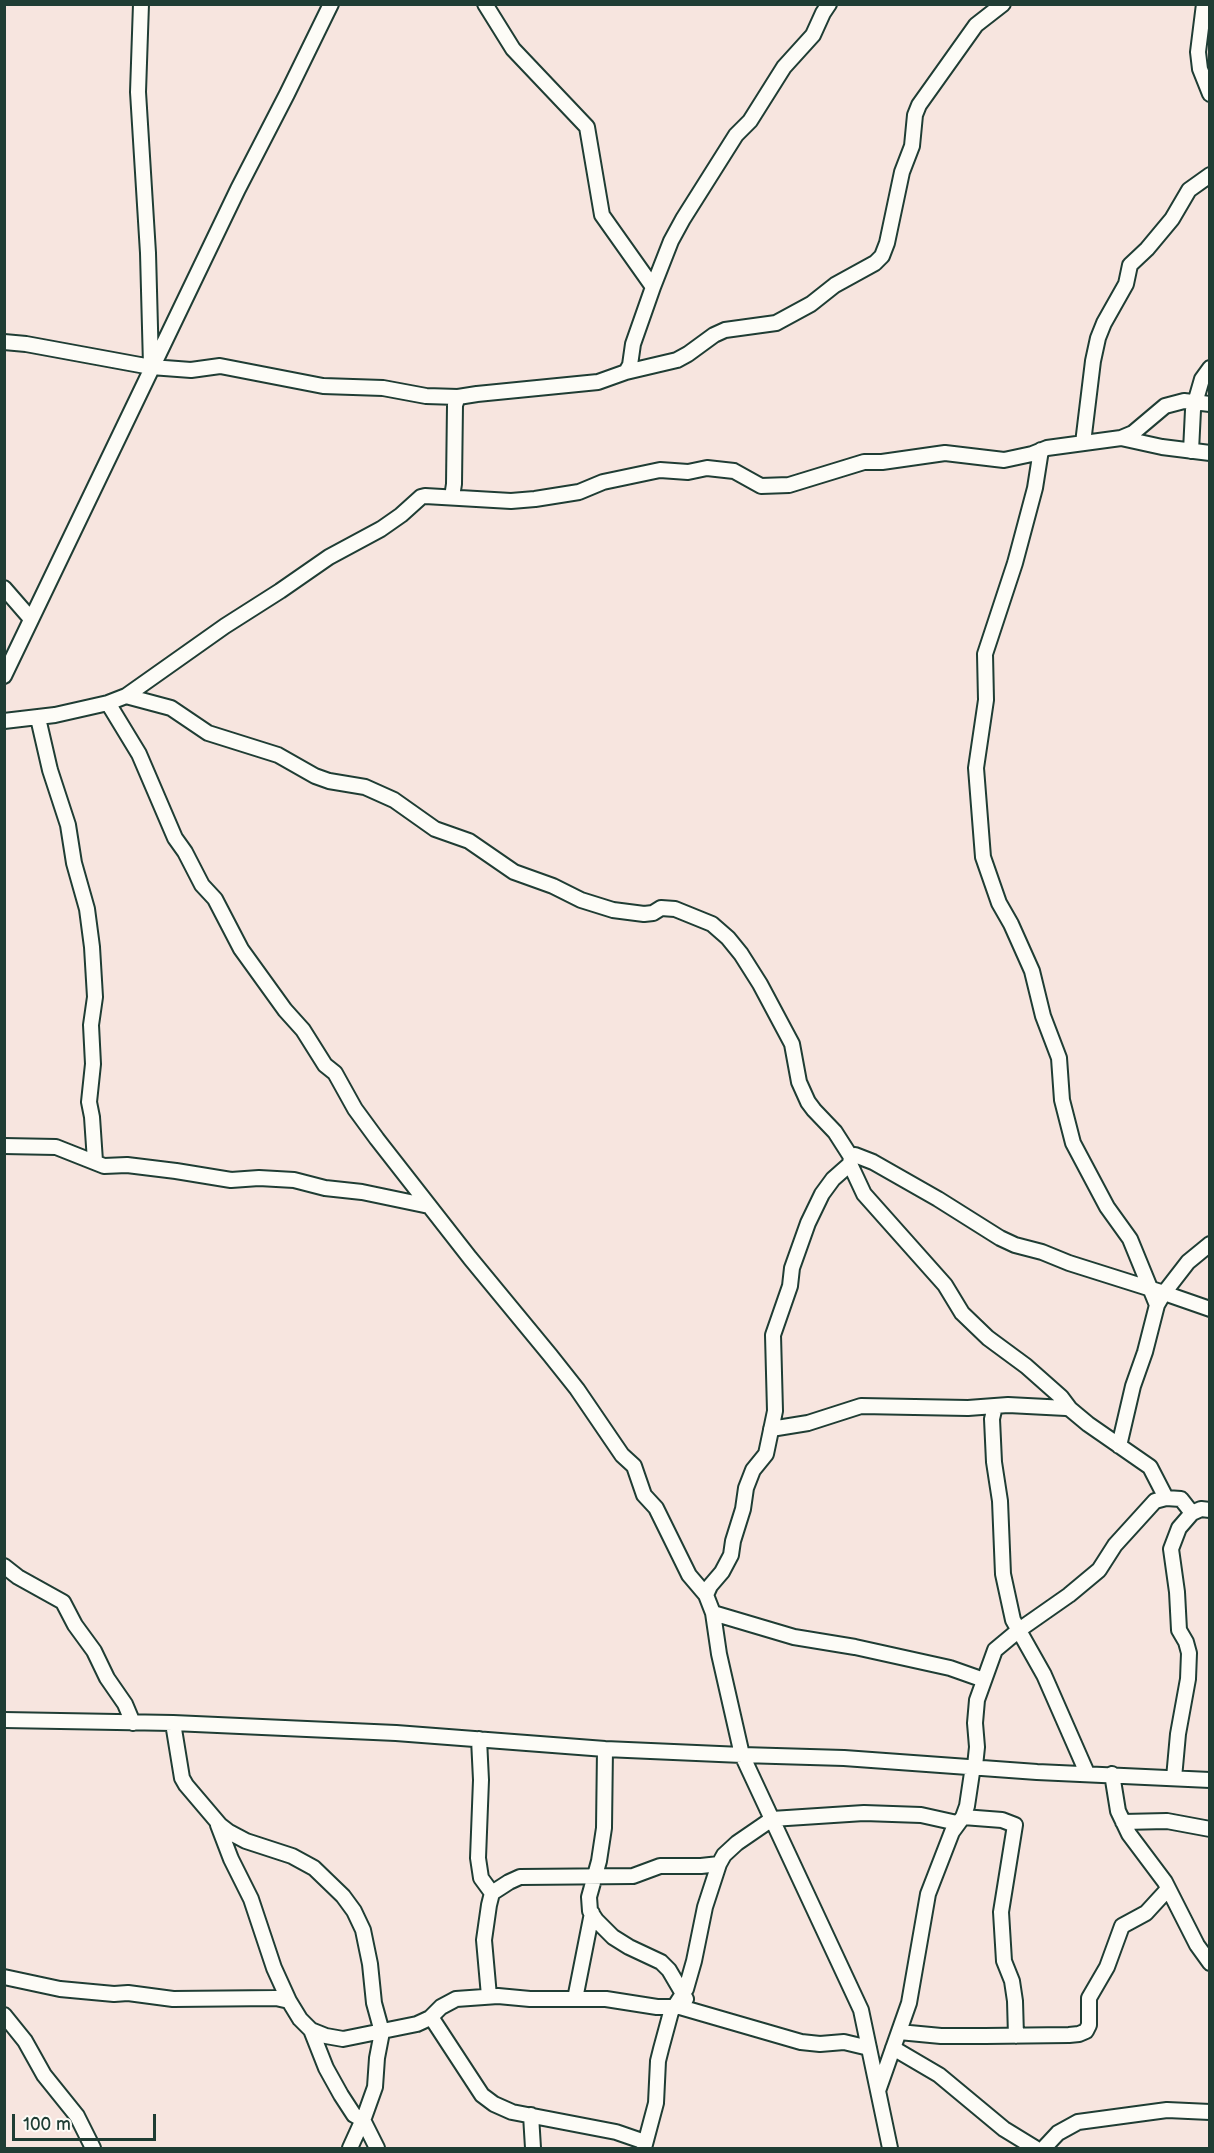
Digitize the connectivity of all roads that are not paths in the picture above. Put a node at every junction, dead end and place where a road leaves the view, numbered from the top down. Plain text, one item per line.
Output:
1 (141, 4) edge
2 (331, 4) edge
3 (485, 4) edge
4 (829, 4) edge
5 (1003, 4) edge
6 (1204, 4) edge
7 (1209, 94) edge
8 (1209, 175) edge
9 (653, 287) junction
10 (4, 342) edge
11 (152, 367) junction
12 (1209, 368) edge
13 (626, 372) junction
14 (458, 398) junction
15 (1203, 402) edge
16 (1121, 438) junction
17 (1083, 443) junction
18 (1041, 450) junction
19 (1191, 451) junction
20 (1209, 453) edge
21 (452, 497) junction
22 (4, 588) edge
23 (31, 619) junction
24 (4, 676) edge
25 (126, 696) junction
26 (108, 703) junction
27 (38, 718) junction
28 (4, 722) edge
29 (4, 1146) edge
30 (95, 1161) junction
31 (851, 1161) junction
32 (429, 1206) junction
33 (1209, 1245) edge
34 (1157, 1296) junction
35 (1209, 1310) edge
36 (1070, 1409) junction
37 (990, 1411) junction
38 (771, 1429) junction
39 (1119, 1446) junction
40 (1166, 1498) junction
41 (1209, 1510) edge
42 (1192, 1513) junction
43 (4, 1566) edge
44 (706, 1595) junction
45 (713, 1612) junction
46 (1019, 1630) junction
47 (984, 1680) junction
48 (4, 1720) edge
49 (133, 1722) junction
50 (173, 1723) junction
51 (479, 1739) junction
52 (605, 1749) junction
53 (742, 1755) junction
54 (974, 1766) junction
55 (1087, 1773) junction
56 (1112, 1774) junction
57 (1174, 1778) junction
58 (1209, 1780) edge
59 (772, 1819) junction
60 (216, 1820) junction
61 (960, 1820) junction
62 (1124, 1822) junction
63 (1209, 1829) edge
64 (719, 1863) junction
65 (594, 1876) junction
66 (1168, 1889) junction
67 (492, 1893) junction
68 (592, 1913) junction
69 (1209, 1964) edge
70 (4, 1977) edge
71 (683, 1994) junction
72 (489, 1996) junction
73 (576, 1999) junction
74 (289, 2001) junction
75 (674, 2008) junction
76 (693, 2010) junction
77 (4, 2015) edge
78 (431, 2017) junction
79 (311, 2030) junction
80 (382, 2032) junction
81 (899, 2032) junction
82 (1016, 2036) junction
83 (868, 2048) junction
84 (893, 2048) junction
85 (878, 2091) junction
86 (1209, 2112) edge
87 (531, 2115) junction
88 (363, 2120) junction
89 (644, 2145) edge
90 (93, 2148) edge
91 (350, 2148) edge
92 (377, 2148) edge
93 (533, 2148) edge
94 (890, 2148) edge
95 (1035, 2148) edge
96 (1044, 2148) edge

1 - 11 street
2 - 11 street
3 - 9 street
4 - 9 street
5 - 13 street
6 - 7 street
8 - 17 street
9 - 13 street
10 - 11 street
11 - 14 street
11 - 23 street
12 - 15 street
13 - 14 street
14 - 21 street
15 - 16 street
15 - 19 street
16 - 17 street
16 - 19 street
17 - 18 street
18 - 21 street
18 - 34 street
19 - 20 street
21 - 25 street
22 - 23 street
23 - 24 street
25 - 26 street
25 - 31 street
26 - 27 street
26 - 32 street
27 - 28 street
27 - 30 street
29 - 30 street
30 - 32 street
31 - 34 street
31 - 36 street
31 - 38 street
32 - 44 street
33 - 34 street
34 - 35 street
34 - 39 street
36 - 37 street
36 - 39 street
37 - 38 street
37 - 46 street
38 - 44 street
39 - 40 street
40 - 42 street
40 - 46 street
41 - 42 street
42 - 57 street
43 - 49 street
44 - 45 street
45 - 47 street
45 - 53 street
46 - 47 street
46 - 55 street
47 - 54 street
48 - 49 street
49 - 50 street
50 - 51 street
50 - 60 street
51 - 52 street
51 - 67 street
52 - 53 street
52 - 65 street
53 - 54 street
53 - 59 street
54 - 55 street
54 - 61 street
55 - 56 street
56 - 57 street
56 - 62 street
57 - 58 street
59 - 61 street
59 - 64 street
59 - 83 street
60 - 74 street
60 - 80 street
61 - 81 street
61 - 82 street
62 - 63 street
62 - 66 street
64 - 65 street
64 - 71 street
65 - 67 street
65 - 68 street
66 - 69 street
66 - 82 street
67 - 72 street
68 - 71 street
68 - 73 street
70 - 74 street
71 - 75 street
71 - 76 street
72 - 73 street
72 - 78 street
73 - 75 street
74 - 79 street
75 - 76 street
75 - 89 street
76 - 83 street
77 - 90 street
78 - 80 street
78 - 87 street
79 - 80 street
79 - 88 street
80 - 88 street
81 - 82 street
81 - 84 street
83 - 85 street
84 - 85 street
84 - 95 street
85 - 94 street
86 - 96 street
87 - 89 street
87 - 93 street
88 - 91 street
88 - 92 street

